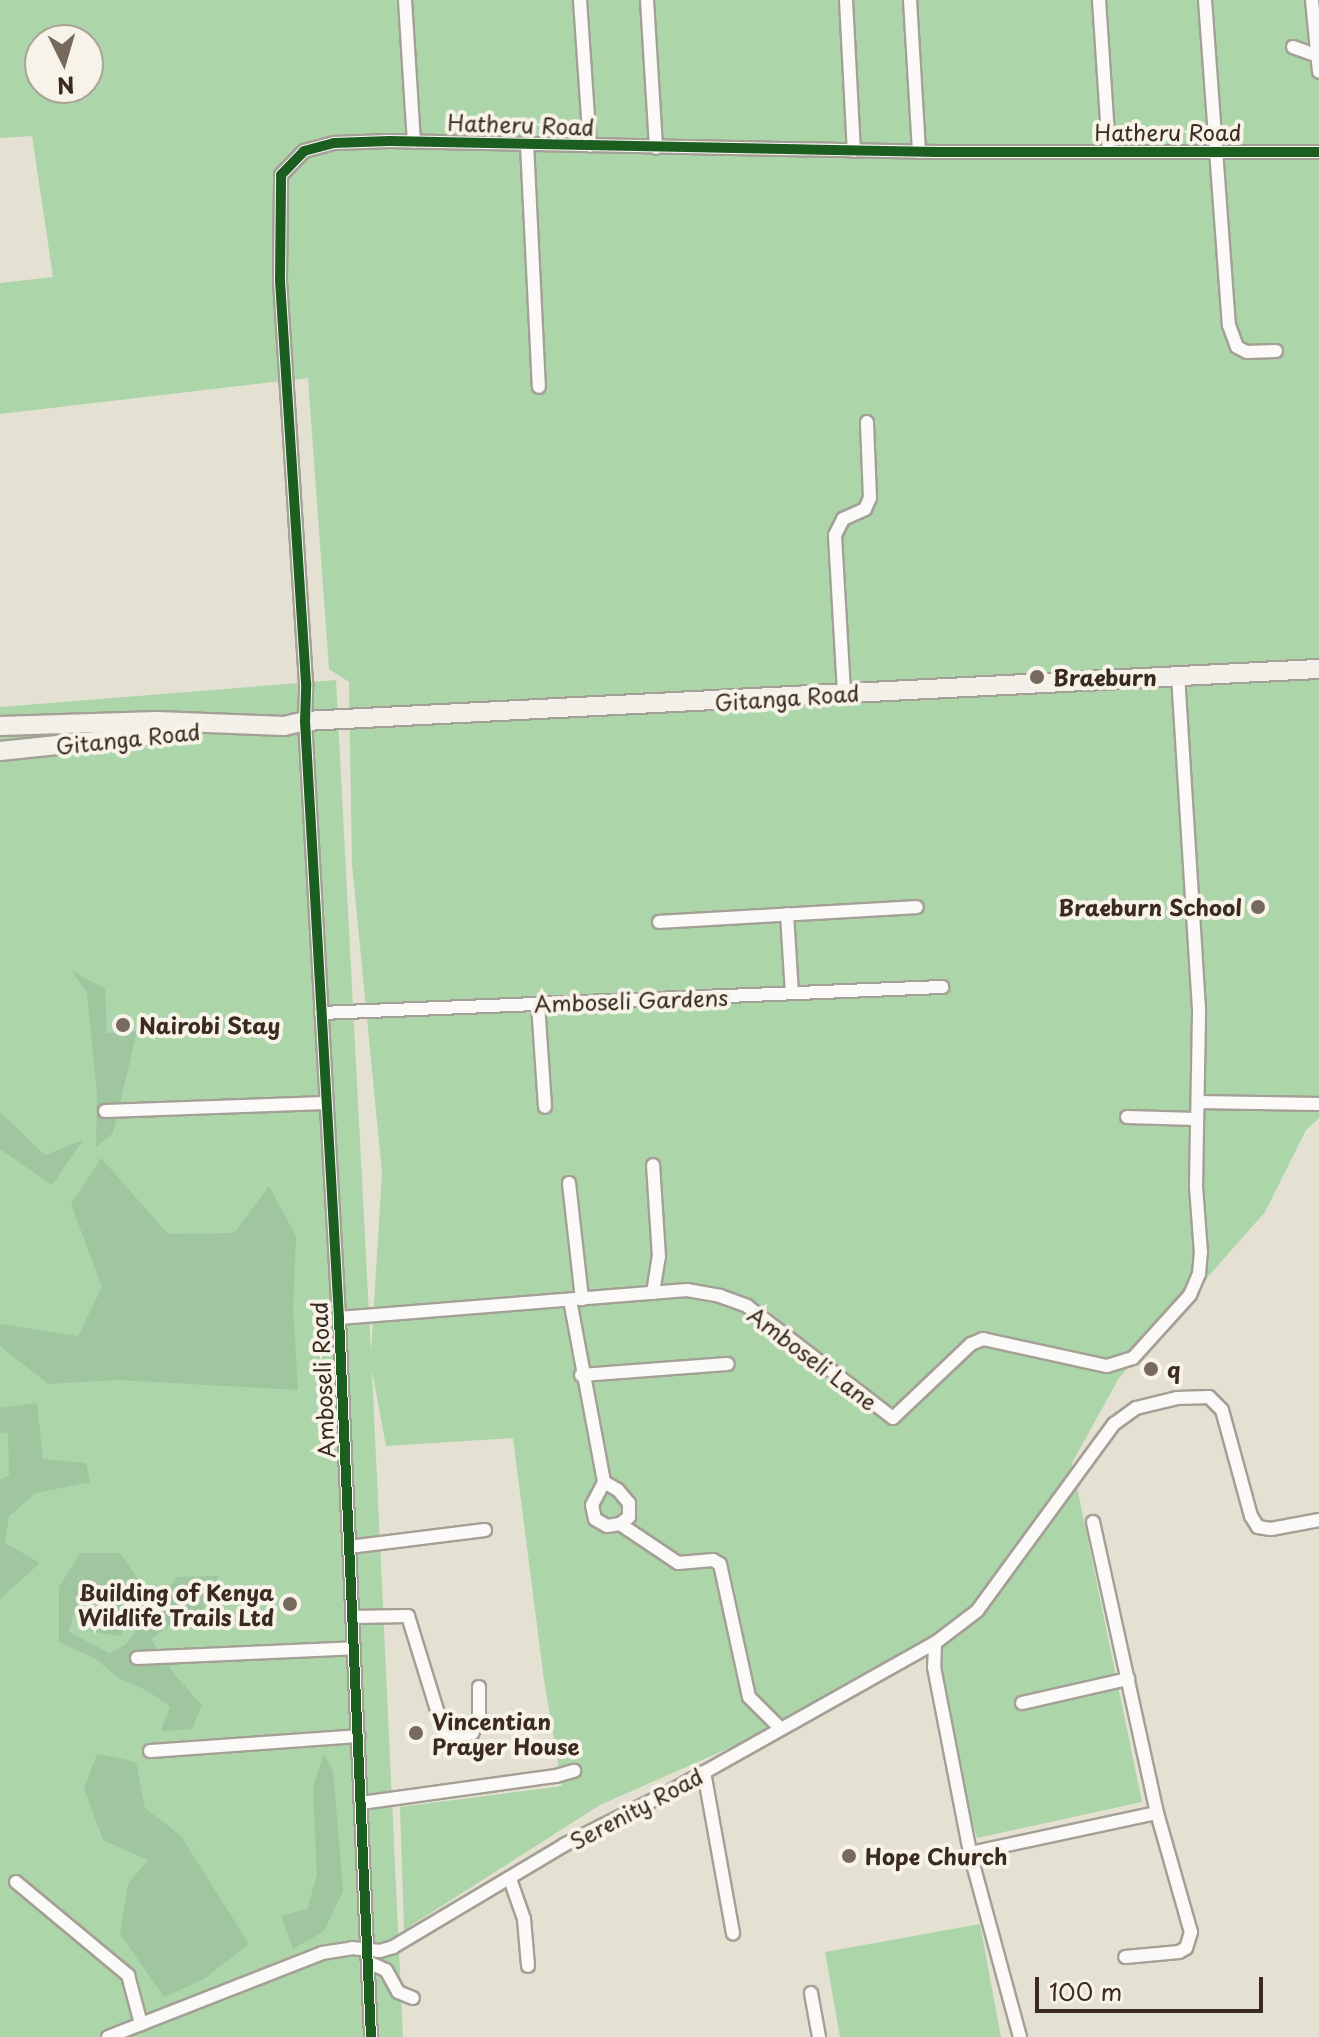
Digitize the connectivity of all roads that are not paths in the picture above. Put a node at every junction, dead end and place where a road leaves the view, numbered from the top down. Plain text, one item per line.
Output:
1 (405, 0) edge
2 (580, 0) edge
3 (647, 0) edge
4 (846, 0) edge
5 (910, 0) edge
6 (1099, 0) edge
7 (1205, 0) edge
8 (1312, 0) edge
9 (1316, 17) edge
10 (1293, 47) dead end
11 (1318, 56) edge
12 (1319, 72) edge
13 (414, 142) junction
14 (527, 144) junction
15 (590, 146) junction
16 (656, 148) junction
17 (854, 151) junction
18 (919, 152) junction
19 (1109, 152) junction
20 (1217, 152) junction
21 (1319, 152) edge
22 (1276, 351) dead end
23 (539, 387) dead end
24 (867, 422) dead end
25 (1319, 669) edge
26 (1178, 677) junction
27 (844, 692) junction
28 (305, 721) junction
29 (0, 726) edge
30 (256, 726) junction
31 (4, 752) edge
32 (917, 907) dead end
33 (787, 914) junction
34 (659, 922) dead end
35 (942, 987) dead end
36 (792, 993) junction
37 (538, 1004) junction
38 (321, 1013) junction
39 (1198, 1102) junction
40 (326, 1103) junction
41 (1319, 1104) edge
42 (545, 1107) dead end
43 (105, 1111) dead end
44 (1127, 1117) dead end
45 (1196, 1119) junction
46 (653, 1165) dead end
47 (569, 1183) dead end
48 (653, 1293) junction
49 (576, 1299) junction
50 (339, 1318) junction
51 (728, 1364) dead end
52 (581, 1375) junction
53 (604, 1482) junction
54 (1319, 1520) edge
55 (1093, 1522) dead end
56 (620, 1524) junction
57 (485, 1530) dead end
58 (349, 1547) junction
59 (353, 1617) junction
60 (935, 1643) junction
61 (354, 1648) junction
62 (137, 1658) dead end
63 (1128, 1679) junction
64 (479, 1687) dead end
65 (1022, 1703) dead end
66 (781, 1729) junction
67 (358, 1736) junction
68 (150, 1751) dead end
69 (574, 1771) dead end
70 (704, 1772) junction
71 (361, 1803) junction
72 (1157, 1813) junction
73 (970, 1853) junction
74 (510, 1879) junction
75 (16, 1882) dead end
76 (733, 1933) dead end
77 (369, 1956) junction
78 (1125, 1957) dead end
79 (528, 1966) dead end
80 (811, 1993) dead end
81 (413, 1998) dead end
82 (141, 2024) junction
83 (108, 2037) edge
84 (371, 2037) edge
85 (819, 2037) edge
86 (1020, 2037) edge

1 - 13 street
2 - 15 street
3 - 16 street
4 - 17 street
5 - 18 street
6 - 19 street
7 - 20 street
8 - 9 street
9 - 11 street
10 - 11 street
11 - 12 street
13 - 14 street, Hatheru Road
13 - 28 street, Hatheru Road
14 - 15 street, Hatheru Road
14 - 23 street
15 - 16 street, Hatheru Road
16 - 17 street, Hatheru Road
17 - 18 street, Hatheru Road
18 - 19 street, Hatheru Road
19 - 20 street, Hatheru Road
20 - 21 street, Hatheru Road
20 - 22 street
24 - 27 street
25 - 26 main road, Gitanga Road
26 - 27 main road, Gitanga Road
26 - 39 street
27 - 28 main road, Gitanga Road
28 - 30 main road, Gitanga Road
28 - 38 street, Amboseli Road
29 - 30 main road, Gitanga Road
30 - 31 main road, Gitanga Road
32 - 33 street
33 - 34 street
33 - 36 street
35 - 36 street, Amboseli Gardens
36 - 37 street, Amboseli Gardens
37 - 38 street, Amboseli Gardens
37 - 42 street
38 - 40 street, Amboseli Road
39 - 41 street
39 - 45 street
40 - 43 street
40 - 50 street, Amboseli Road
44 - 45 street
45 - 48 street, Amboseli Lane
46 - 48 street
47 - 49 street
48 - 49 street, Amboseli Lane
49 - 50 street, Amboseli Lane
49 - 52 street
50 - 58 street, Amboseli Road
51 - 52 street
52 - 53 street
53 - 56 street
53 - 56 street
54 - 60 street, Serenity Road
55 - 63 street
56 - 66 street
57 - 58 street
58 - 59 street, Amboseli Road
59 - 61 street, Amboseli Road
59 - 64 street
60 - 66 street, Serenity Road
60 - 73 street
61 - 62 street
61 - 67 street, Amboseli Road
63 - 65 street
63 - 72 street
66 - 70 street, Serenity Road
67 - 68 street
67 - 71 street, Amboseli Road
69 - 71 street
70 - 74 street, Serenity Road
70 - 76 street
71 - 77 street, Amboseli Road
72 - 73 street
72 - 78 street
73 - 86 street
74 - 77 street, Serenity Road
74 - 79 street
75 - 82 street
77 - 81 street
77 - 82 street, Serenity Road
77 - 84 street, Amboseli Road
80 - 85 street
82 - 83 street, Serenity Road

